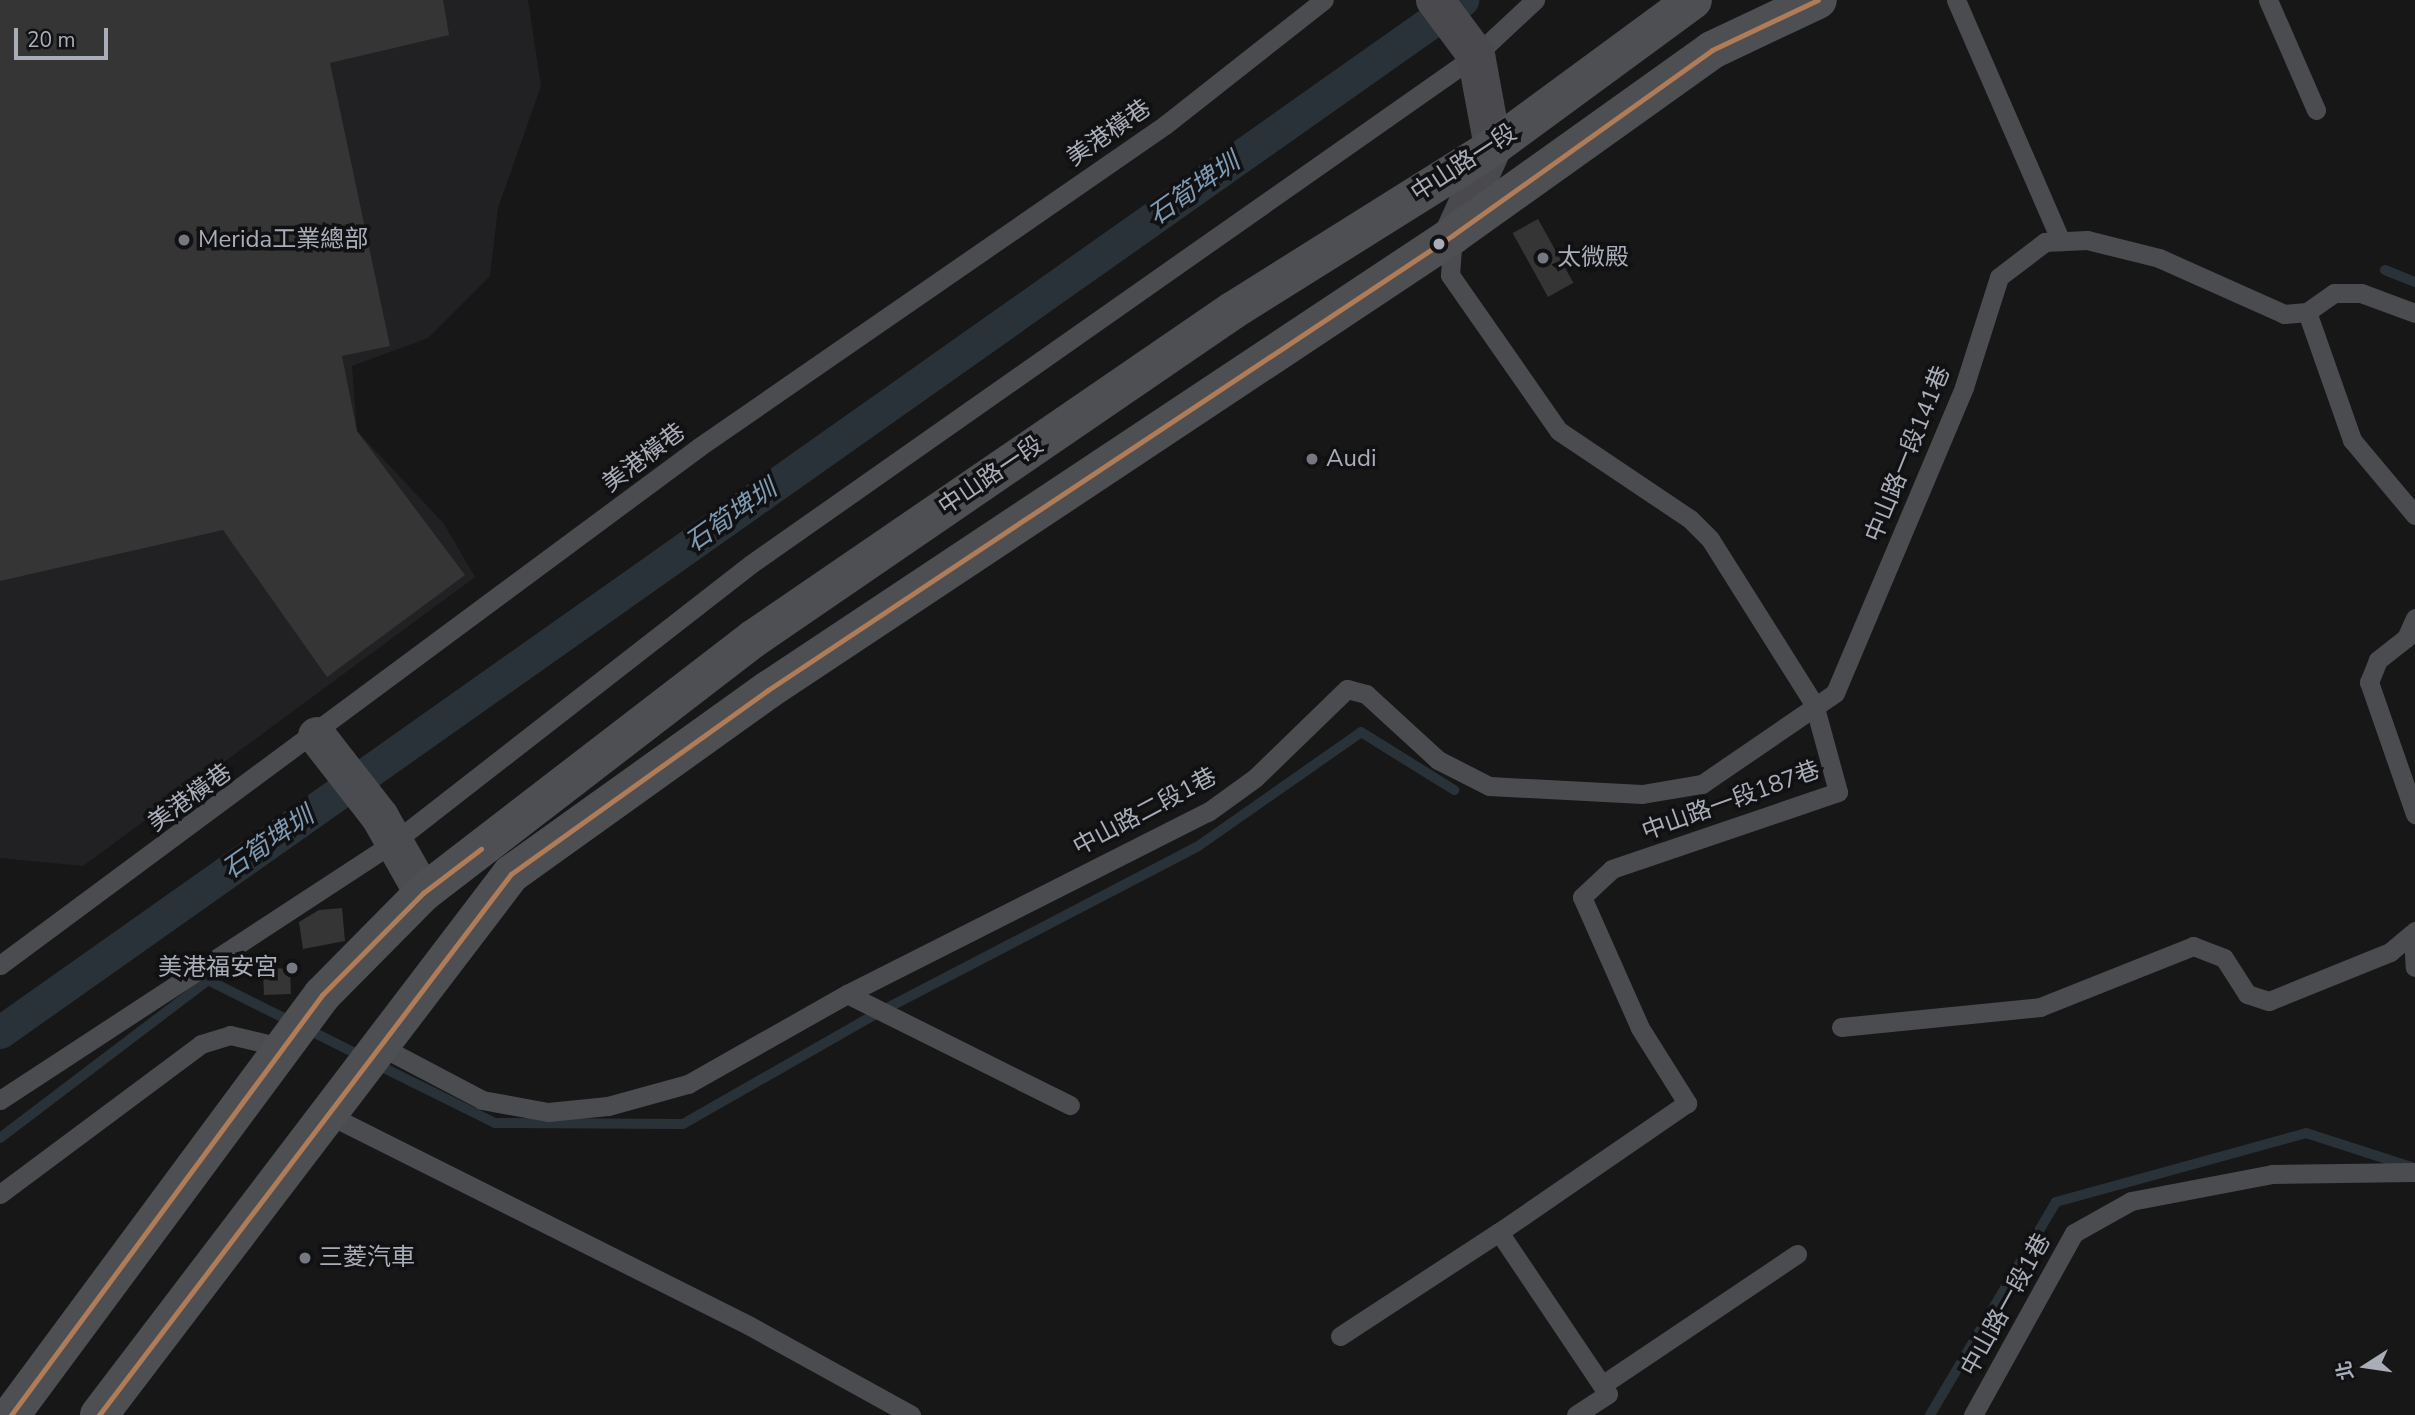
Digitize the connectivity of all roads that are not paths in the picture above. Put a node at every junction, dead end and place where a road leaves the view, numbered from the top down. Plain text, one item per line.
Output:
1 (1324, 0) edge
2 (1435, 0) edge
3 (1535, 0) edge
4 (1693, 0) edge
5 (1818, 0) edge
6 (1956, 0) edge
7 (2268, 0) edge
8 (1469, 45) junction
9 (2316, 110) dead end
10 (1493, 147) junction
11 (1453, 235) junction
12 (2061, 241) junction
13 (2307, 312) junction
14 (2415, 313) edge
15 (2413, 506) edge
16 (2415, 618) edge
17 (1814, 704) junction
18 (317, 736) junction
19 (2415, 814) edge
20 (387, 829) junction
21 (423, 893) junction
22 (2414, 932) edge
23 (0, 965) edge
24 (2415, 967) edge
25 (847, 994) junction
26 (1841, 1027) dead end
27 (281, 1047) junction
28 (371, 1050) junction
29 (0, 1100) edge
30 (1070, 1105) dead end
31 (325, 1113) junction
32 (2415, 1172) edge
33 (0, 1194) edge
34 (1499, 1232) junction
35 (1797, 1254) dead end
36 (1340, 1336) dead end
37 (1601, 1385) junction
38 (11, 1415) edge
39 (99, 1415) edge
40 (911, 1415) edge
41 (1576, 1415) edge
42 (1973, 1415) edge

1 - 18 lane, 美港橫巷
2 - 8 street
3 - 8 lane
4 - 10 main road, 中山路一段
5 - 11 main road, 中山路一段
6 - 12 lane
7 - 9 lane
8 - 10 street
8 - 20 lane
10 - 11 street
10 - 21 main road, 中山路一段
11 - 17 lane, 中山路一段187巷
11 - 28 main road, 中山路一段
12 - 13 lane, 中山路一段141巷
12 - 17 lane, 中山路一段141巷
13 - 14 lane
13 - 15 lane
16 - 19 lane
17 - 25 lane, 中山路二段1巷
17 - 34 lane, 中山路一段187巷
18 - 20 street
18 - 23 lane, 美港橫巷
20 - 21 street
20 - 29 lane
21 - 27 main road, 中山路一段
22 - 24 lane
22 - 26 lane
25 - 28 lane, 中山路二段1巷
25 - 30 lane
27 - 33 lane
27 - 38 main road, 中山路一段
28 - 31 main road, 中山路一段
31 - 39 main road, 中山路一段
31 - 40 lane
32 - 42 lane, 中山路一段1巷
34 - 36 lane, 中山路一段187巷
34 - 37 lane
35 - 37 lane
37 - 41 lane

